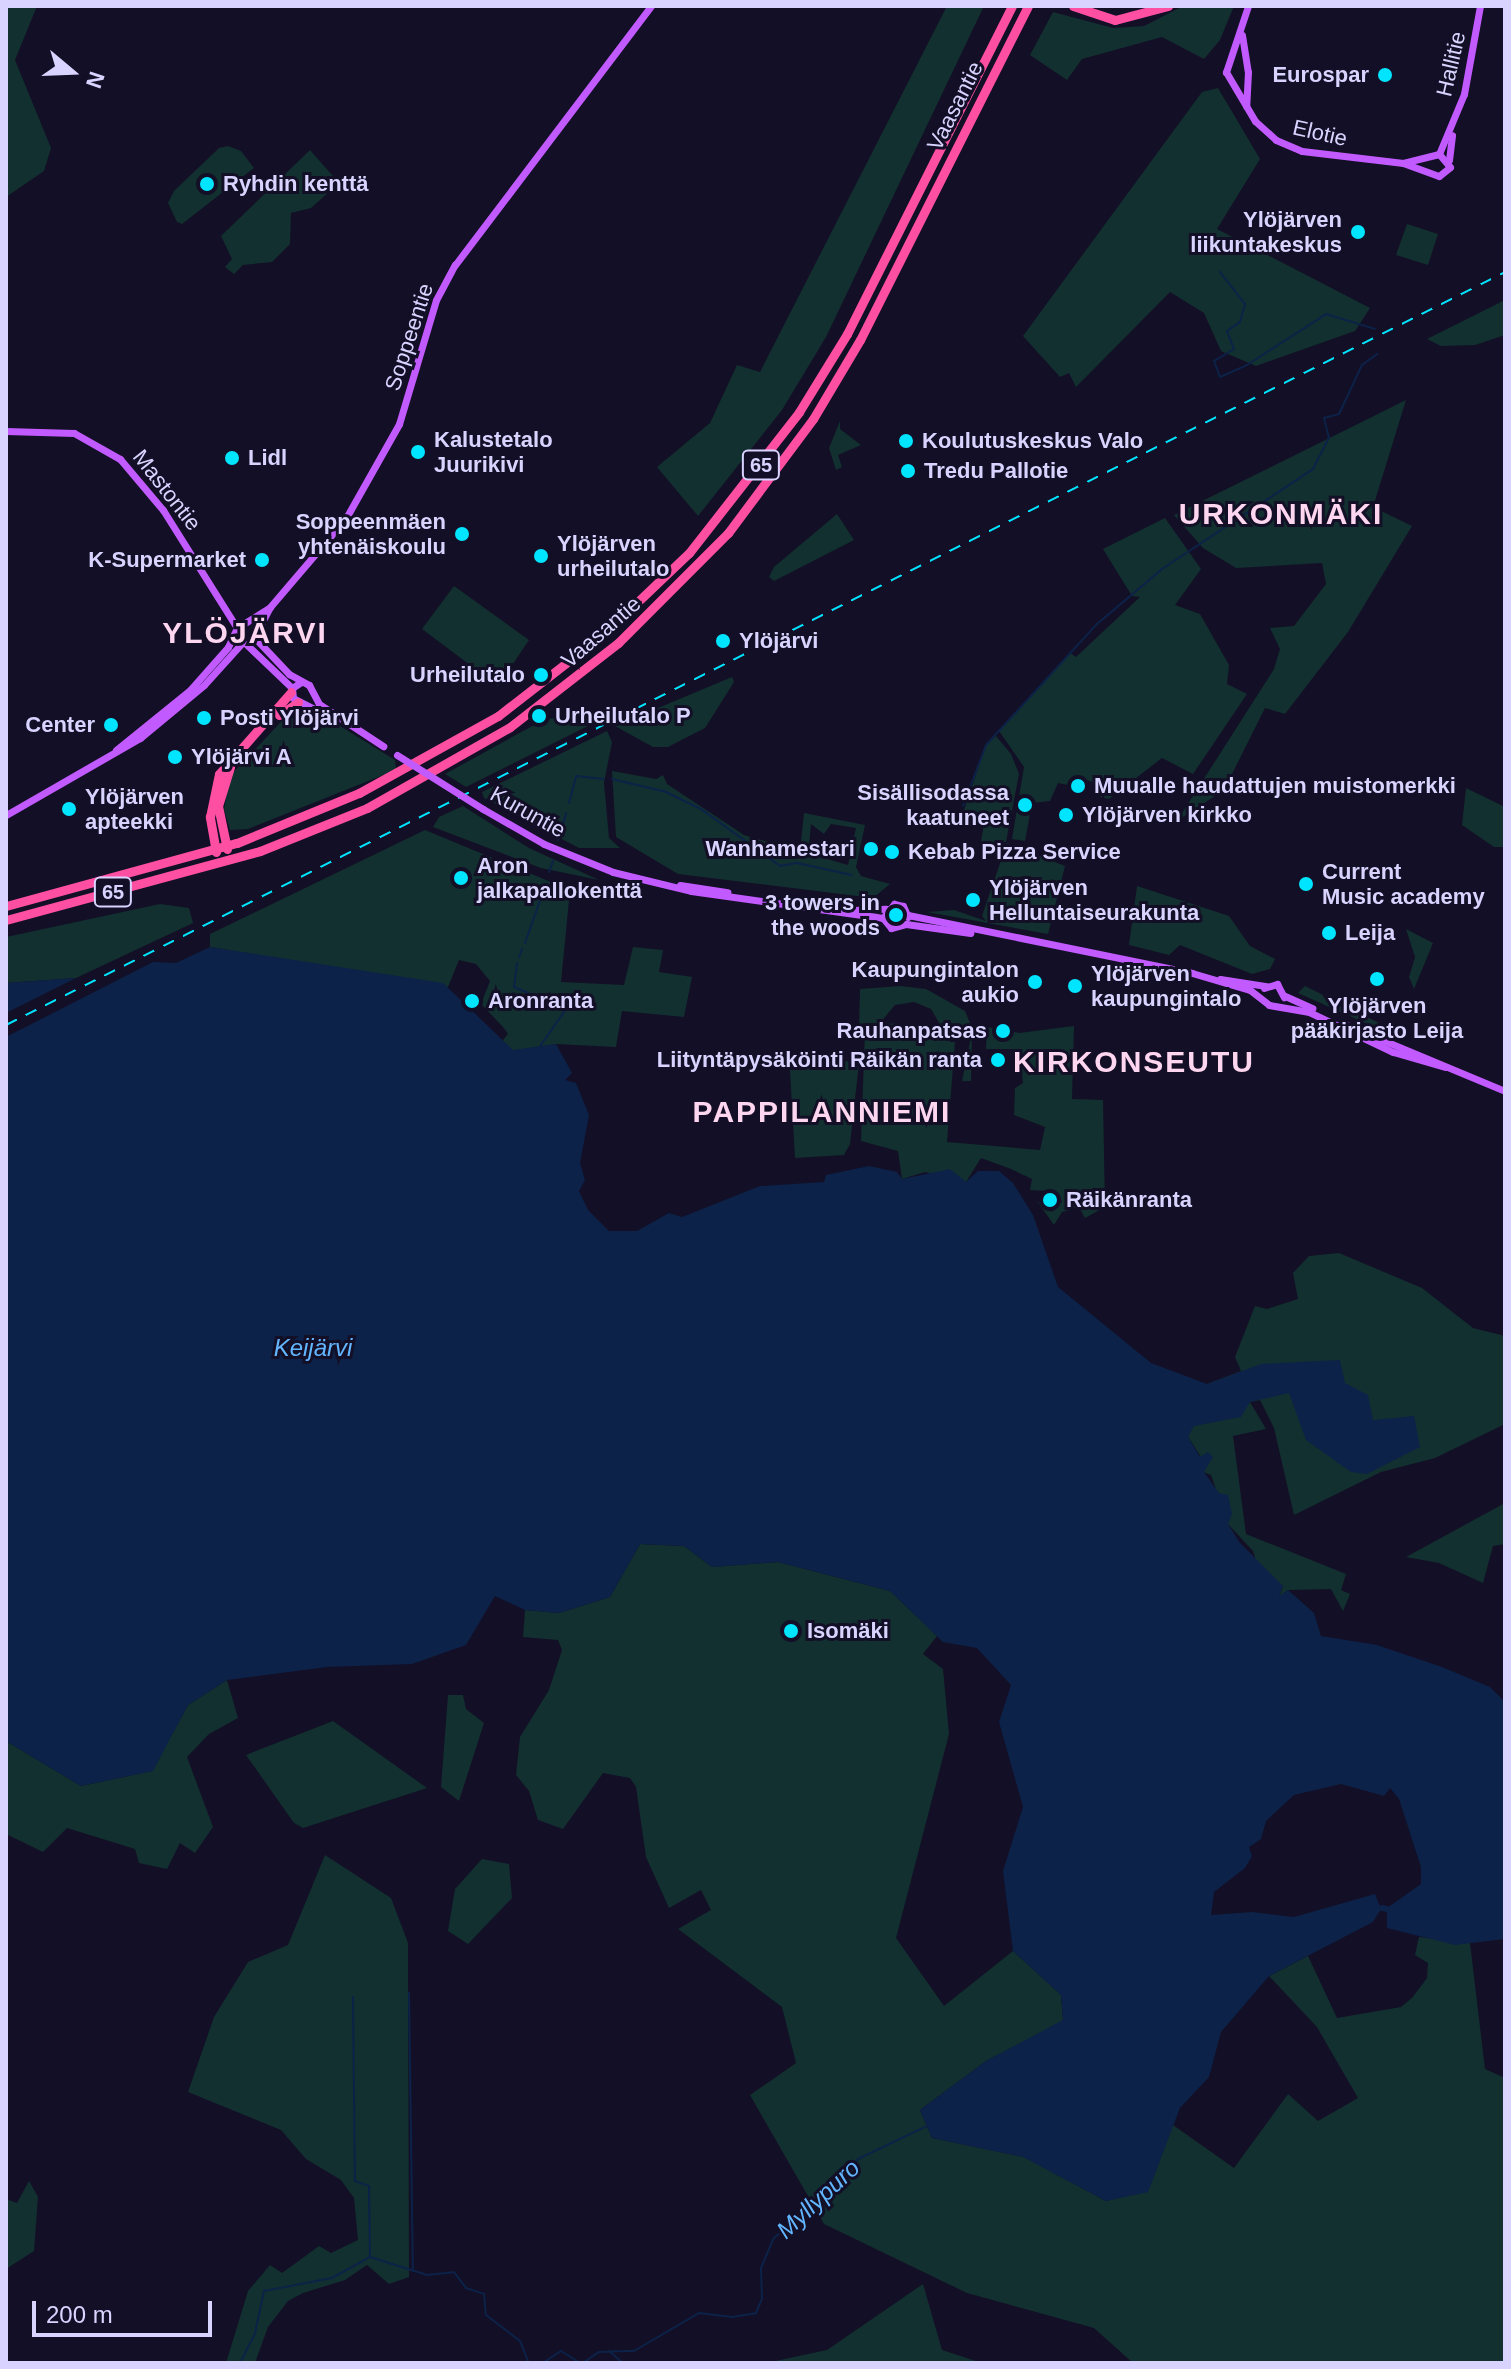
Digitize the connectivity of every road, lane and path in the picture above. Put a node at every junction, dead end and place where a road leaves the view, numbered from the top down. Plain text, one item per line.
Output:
1 (651, 6) edge
2 (1012, 6) edge
3 (1028, 6) edge
4 (1036, 6) edge
5 (1073, 6) edge
6 (1168, 6) edge
7 (1248, 6) edge
8 (1480, 6) edge
9 (1015, 29) junction
10 (1242, 33) junction
11 (1232, 62) junction
12 (1244, 63) junction
13 (1244, 80) junction
14 (1233, 82) junction
15 (1246, 106) junction
16 (1452, 130) junction
17 (1435, 156) junction
18 (1449, 160) junction
19 (1403, 163) junction
20 (1429, 170) junction
21 (6, 431) edge
22 (270, 607) junction
23 (240, 627) junction
24 (255, 634) junction
25 (244, 643) junction
26 (301, 682) junction
27 (291, 690) junction
28 (312, 693) junction
29 (299, 702) junction
30 (383, 746) junction
31 (116, 750) junction
32 (6, 815) edge
33 (226, 846) junction
34 (215, 850) junction
35 (230, 860) junction
36 (219, 863) junction
37 (6, 906) edge
38 (886, 909) junction
39 (842, 911) junction
40 (908, 915) junction
41 (883, 918) junction
42 (6, 920) edge
43 (906, 924) junction
44 (992, 934) junction
45 (1206, 977) junction
46 (1266, 986) junction
47 (1262, 998) junction
48 (1282, 1000) junction
49 (1505, 1091) edge

1 - 22 main road, Soppeentie
2 - 33 highway, Vaasantie / 65
3 - 9 highway, Vaasantie / 65
4 - 9 highway, 65
5 - 6 highway
7 - 10 main road
8 - 16 main road, Hallitie
9 - 35 highway, Vaasantie / 65
10 - 11 main road
10 - 12 main road
11 - 12 main road
11 - 14 main road
12 - 13 main road
13 - 14 main road
13 - 15 main road
14 - 15 main road, Elotie
15 - 19 main road, Elotie
16 - 17 main road, Hallitie
16 - 18 main road, Hallitie
17 - 18 main road
17 - 19 main road, Elotie
17 - 20 main road, Hallitie
18 - 20 main road
19 - 20 main road, Elotie
21 - 23 main road, Mastontie
22 - 23 main road, Soppeentie
22 - 24 main road, Soppeentie
23 - 24 main road
23 - 25 main road
23 - 31 main road, Soppeentie
24 - 25 main road
24 - 26 main road
25 - 27 main road
25 - 31 main road
26 - 27 main road
26 - 28 main road, Kuruntie
27 - 29 main road
27 - 34 highway
28 - 29 main road
28 - 30 main road, Kuruntie
29 - 30 main road, Kuruntie
29 - 33 highway
30 - 39 main road, Kuruntie, bridge
31 - 32 main road
33 - 34 highway, Vaasantie / 65
33 - 35 highway
34 - 36 highway
34 - 37 highway, Vaasantie / 65
35 - 36 highway, Vaasantie / 65
36 - 42 highway, Vaasantie / 65
38 - 39 main road, Kuruntie
38 - 40 main road
38 - 41 main road
39 - 41 main road, Kuruntie
40 - 43 main road
40 - 44 main road
41 - 43 main road
43 - 44 main road
44 - 45 main road
45 - 46 main road
45 - 47 main road
46 - 47 main road
46 - 48 main road
47 - 48 main road
48 - 49 main road

